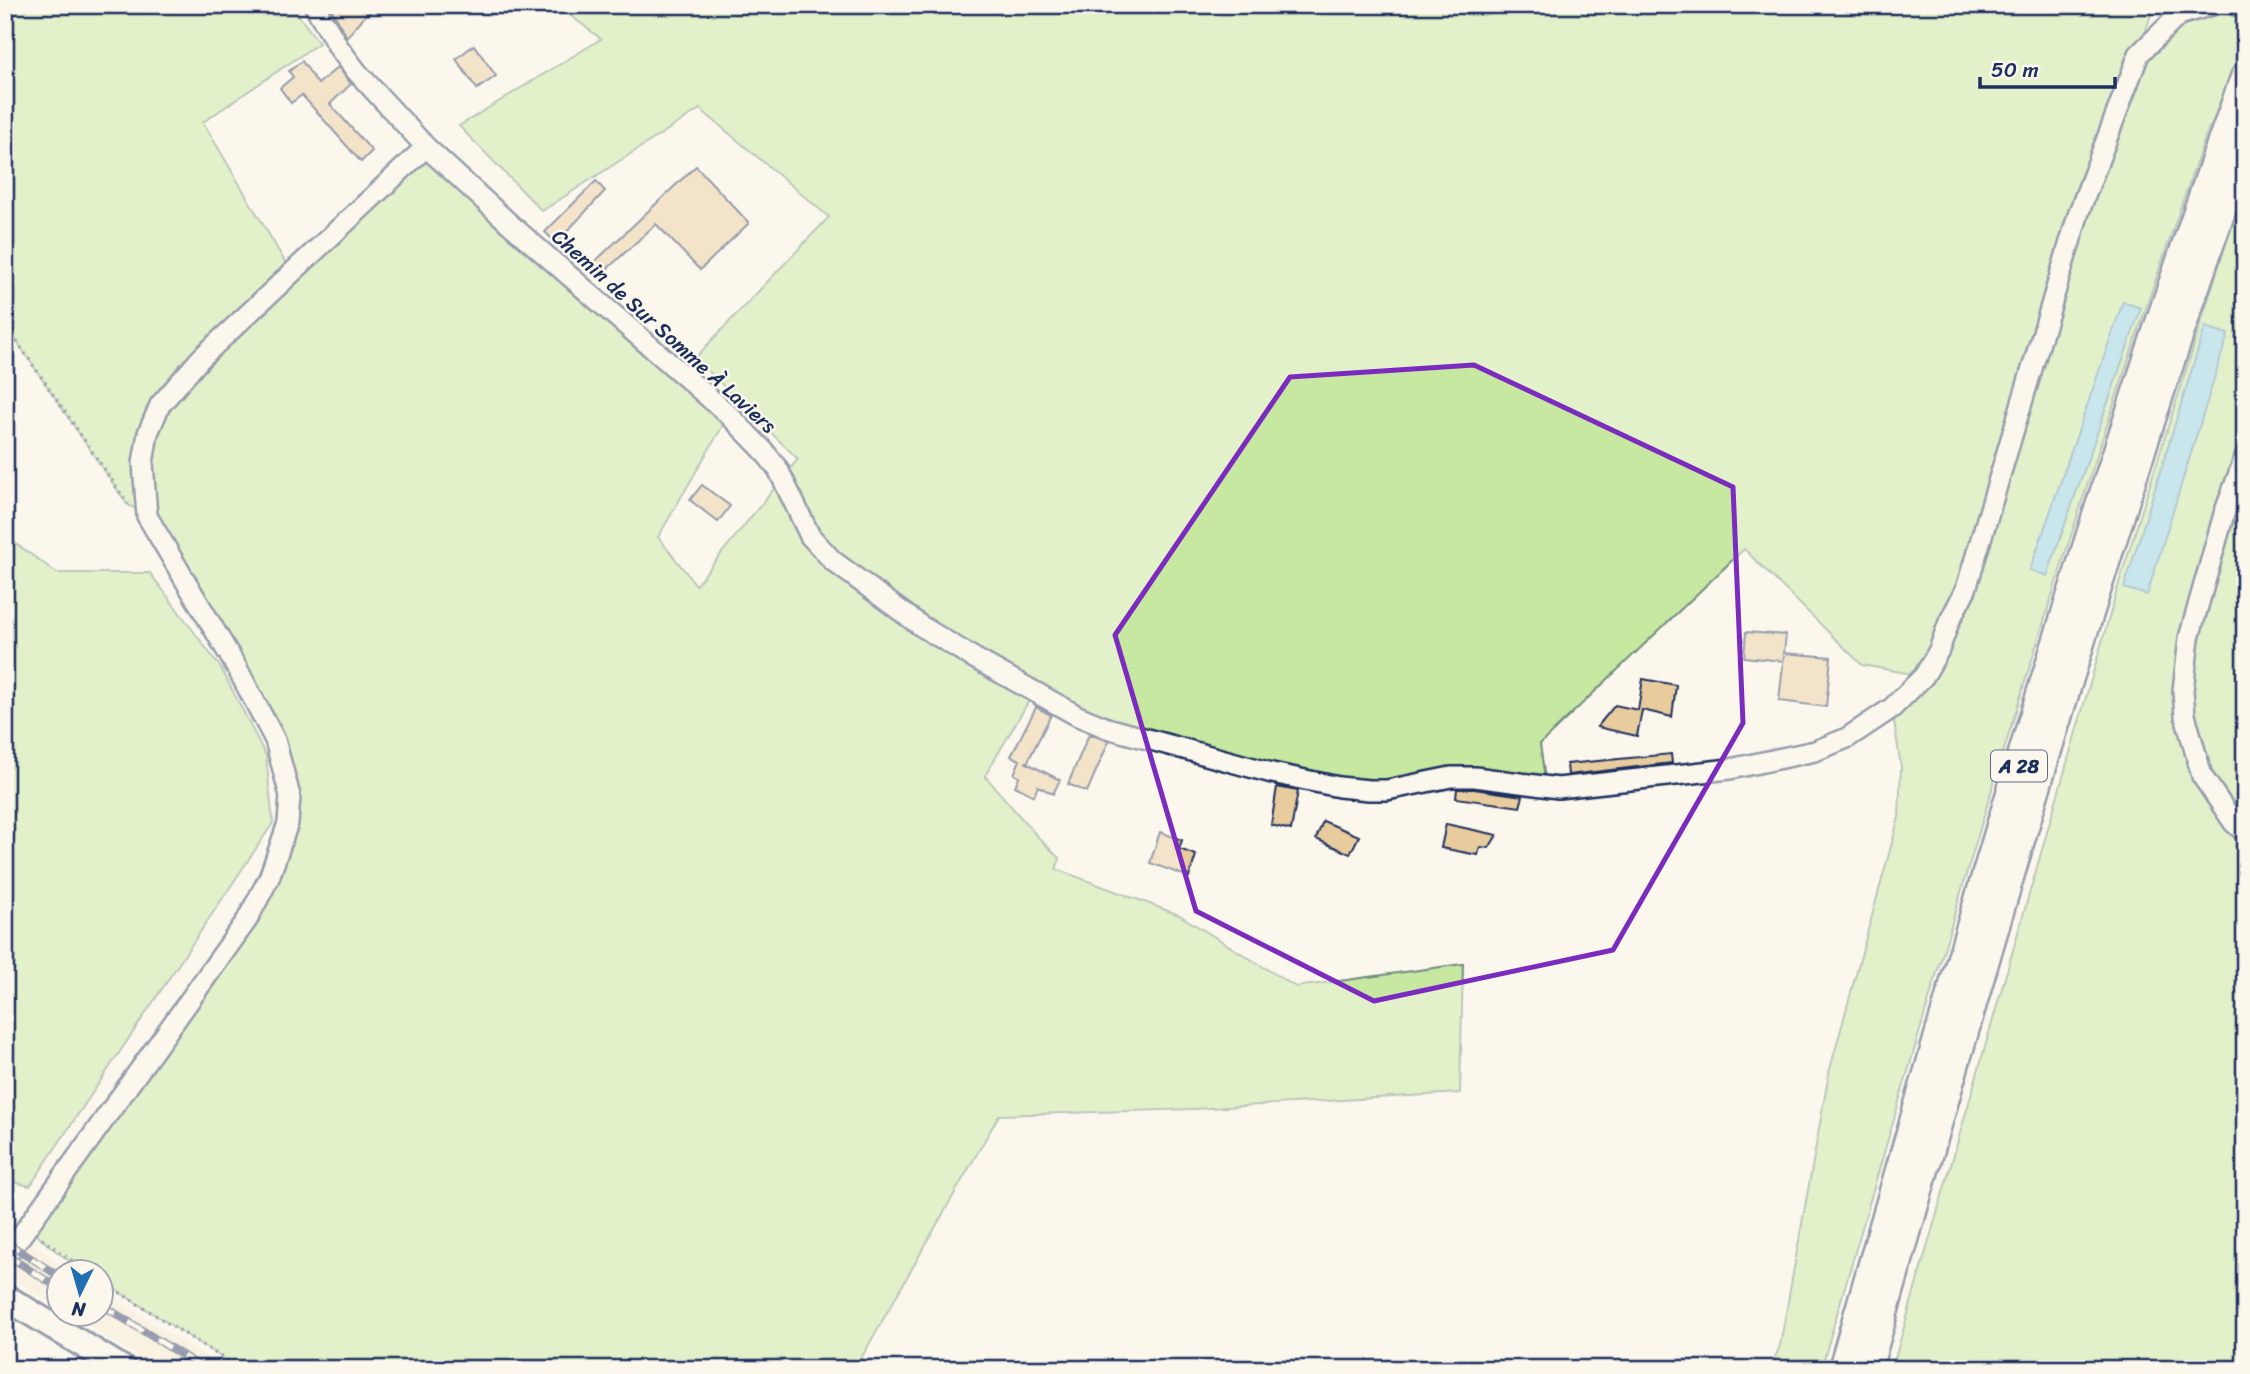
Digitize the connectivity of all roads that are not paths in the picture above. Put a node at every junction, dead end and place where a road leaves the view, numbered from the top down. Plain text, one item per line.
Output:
1 (314, 5) edge
2 (2212, 5) edge
3 (2235, 5) edge
4 (2245, 6) edge
5 (2245, 78) edge
6 (2245, 142) edge
7 (426, 147) junction
8 (2223, 172) junction
9 (2245, 457) edge
10 (2239, 827) edge
11 (5, 1258) edge
12 (5, 1297) edge
13 (123, 1369) edge
14 (1843, 1369) edge
15 (1867, 1369) edge

1 - 7 street, Chemin de Sur Somme À Laviers
2 - 7 street, Chemin de Sur Somme À Laviers
3 - 4 street
5 - 8 highway, A 28
6 - 8 highway, A 28
7 - 11 street
8 - 14 highway, A 28
8 - 15 highway, A 28
9 - 10 street
12 - 13 main road

